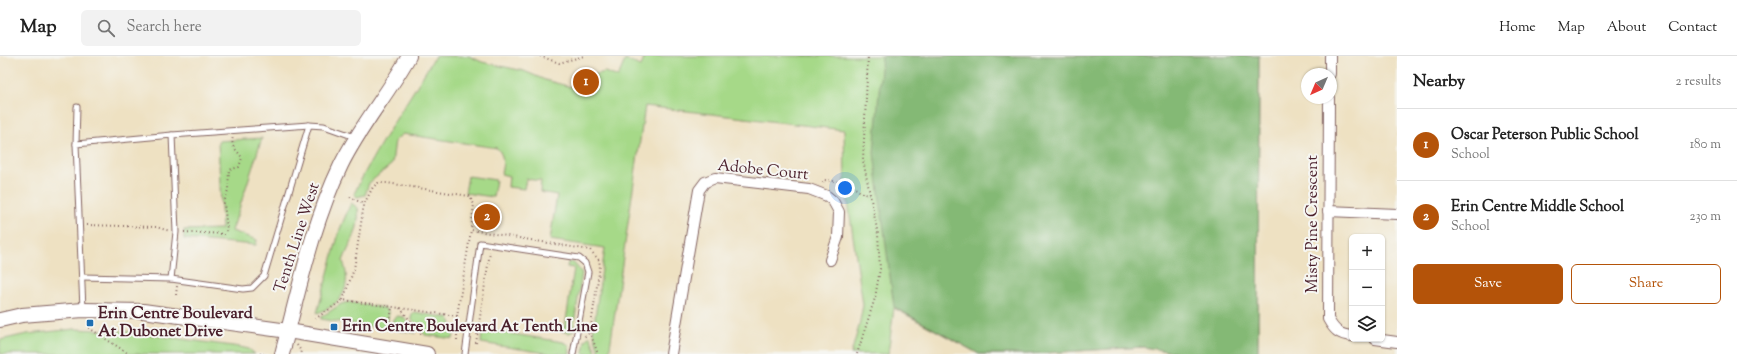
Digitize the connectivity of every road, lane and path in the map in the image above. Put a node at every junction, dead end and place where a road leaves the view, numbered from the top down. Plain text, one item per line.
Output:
1 (409, 56) edge
2 (540, 56) edge
3 (584, 56) edge
4 (868, 56) edge
5 (1330, 56) edge
6 (1330, 68) edge
7 (1330, 104) edge
8 (77, 107) dead end
9 (310, 125) junction
10 (234, 130) junction
11 (172, 135) junction
12 (356, 137) junction
13 (76, 144) junction
14 (818, 192) junction
15 (870, 195) junction
16 (350, 197) dead end
17 (364, 204) junction
18 (1328, 211) junction
19 (1397, 214) edge
20 (80, 225) junction
21 (471, 230) junction
22 (176, 232) junction
23 (495, 253) dead end
24 (830, 260) dead end
25 (82, 277) junction
26 (170, 279) junction
27 (343, 300) junction
28 (392, 307) junction
29 (400, 308) junction
30 (83, 310) junction
31 (457, 316) junction
32 (315, 319) dead end
33 (0, 320) edge
34 (89, 328) dead end
35 (389, 330) dead end
36 (288, 331) junction
37 (590, 332) junction
38 (422, 335) dead end
39 (1349, 336) edge
40 (583, 338) dead end
41 (457, 340) dead end
42 (1385, 340) edge
43 (1397, 342) edge
44 (476, 343) dead end
45 (264, 353) dead end
46 (129, 354) edge
47 (260, 354) edge
48 (282, 354) edge
49 (427, 354) edge
50 (465, 354) edge
51 (574, 354) edge
52 (598, 354) edge
53 (671, 354) edge
54 (857, 354) edge

1 - 12 street, Tenth Line West
2 - 3 path
4 - 15 path
5 - 6 street
7 - 18 street, Misty Pine Crescent
8 - 13 lane
9 - 10 lane
9 - 12 lane
9 - 26 lane
10 - 11 lane
10 - 22 path
11 - 13 lane
11 - 22 lane
12 - 36 street, Tenth Line West
13 - 20 lane
14 - 15 path
14 - 24 street, Adobe Court
14 - 53 street, Adobe Court
15 - 54 path
16 - 17 path
17 - 21 path
17 - 27 path
18 - 19 street
18 - 39 street, Misty Pine Crescent
20 - 22 path
20 - 25 lane
21 - 31 path
21 - 37 path
22 - 26 lane
23 - 44 path
25 - 26 lane
25 - 30 lane
27 - 28 path
27 - 32 path
28 - 29 path
28 - 35 path
29 - 31 path
29 - 38 path
30 - 33 street
30 - 36 street
31 - 41 path
34 - 46 path
36 - 48 street, Tenth Line West
36 - 49 street
37 - 40 path
37 - 52 path
42 - 43 street
45 - 47 path
50 - 51 lane

